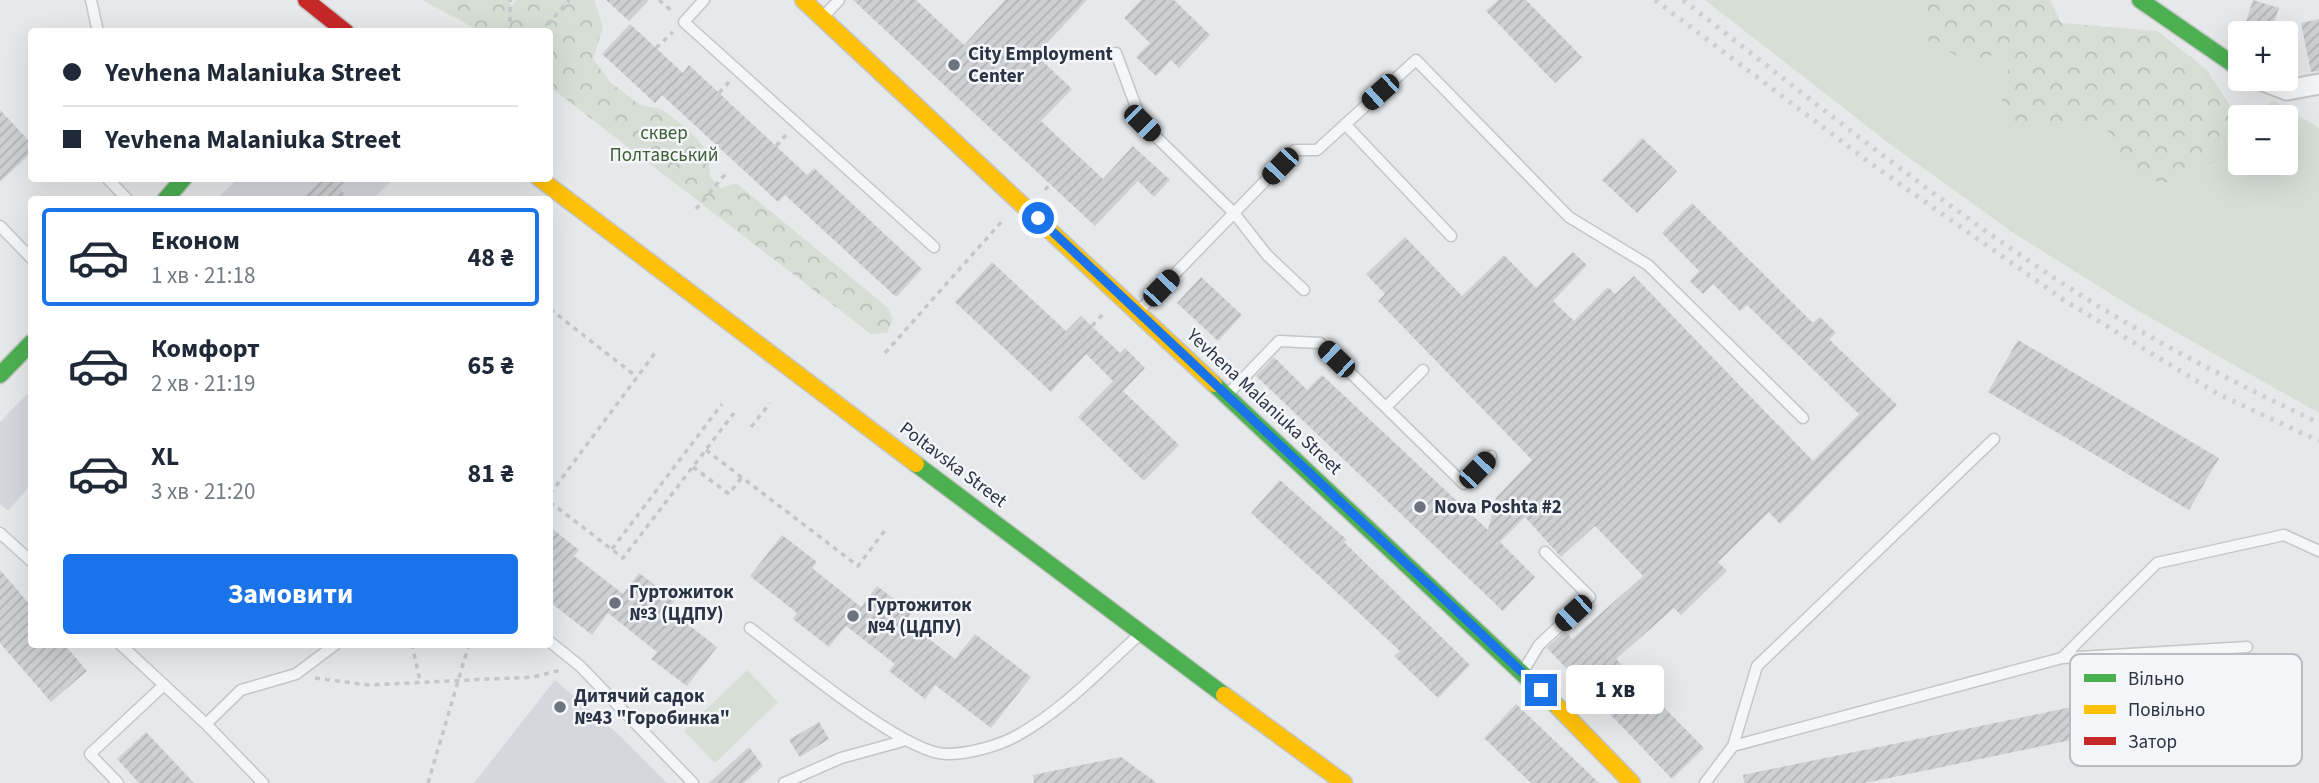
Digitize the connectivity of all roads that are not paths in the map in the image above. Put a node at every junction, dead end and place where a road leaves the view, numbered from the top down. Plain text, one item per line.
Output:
1 (91, 0) edge
2 (306, 0) edge
3 (704, 0) edge
4 (803, 0) edge
5 (839, 0) edge
6 (2140, 0) edge
7 (822, 18) junction
8 (326, 26) edge
9 (97, 28) edge
10 (1116, 54) dead end
11 (2228, 61) edge
12 (2319, 84) edge
13 (2298, 88) edge
14 (1345, 124) junction
15 (111, 182) edge
16 (544, 182) edge
17 (124, 196) edge
18 (1234, 213) junction
19 (0, 226) edge
20 (1451, 236) dead end
21 (934, 247) dead end
22 (28, 255) edge
23 (1304, 290) dead end
24 (1138, 312) junction
25 (28, 346) edge
26 (1423, 370) dead end
27 (0, 375) edge
28 (1226, 396) junction
29 (1386, 407) junction
30 (1803, 418) dead end
31 (1994, 439) dead end
32 (1491, 456) dead end
33 (0, 533) edge
34 (2319, 551) edge
35 (1545, 552) dead end
36 (28, 556) edge
37 (750, 628) dead end
38 (1141, 634) junction
39 (553, 644) edge
40 (2246, 647) dead end
41 (124, 648) edge
42 (331, 648) edge
43 (2129, 654) edge
44 (2062, 658) junction
45 (2070, 658) edge
46 (1522, 671) junction
47 (164, 685) junction
48 (206, 723) junction
49 (903, 741) junction
50 (1733, 746) junction
51 (1632, 782) edge
52 (118, 783) edge
53 (263, 783) edge
54 (692, 783) edge
55 (784, 783) edge
56 (1344, 783) edge
57 (1705, 783) edge

1 - 9 lane
2 - 8 street
3 - 21 lane
4 - 7 street, Yevhena Malaniuka Street
5 - 7 lane
6 - 11 street
7 - 24 street, Yevhena Malaniuka Street
10 - 18 lane
12 - 13 street
14 - 18 lane
14 - 20 lane
14 - 30 lane
15 - 17 lane
16 - 38 street, Poltavska Street
18 - 23 lane
18 - 24 lane
19 - 22 lane
24 - 28 street, Yevhena Malaniuka Street
25 - 27 street
26 - 29 lane
28 - 29 lane
28 - 46 street, Yevhena Malaniuka Street
29 - 32 lane
31 - 50 lane
33 - 36 lane
34 - 44 lane
35 - 46 lane
37 - 49 lane
38 - 49 lane
38 - 56 street, Poltavska Street
39 - 54 lane
40 - 43 lane
41 - 47 lane
42 - 48 lane
44 - 45 lane
44 - 50 lane
46 - 51 street, Yevhena Malaniuka Street
47 - 48 lane
47 - 52 lane
48 - 53 lane
49 - 55 lane
50 - 57 lane

